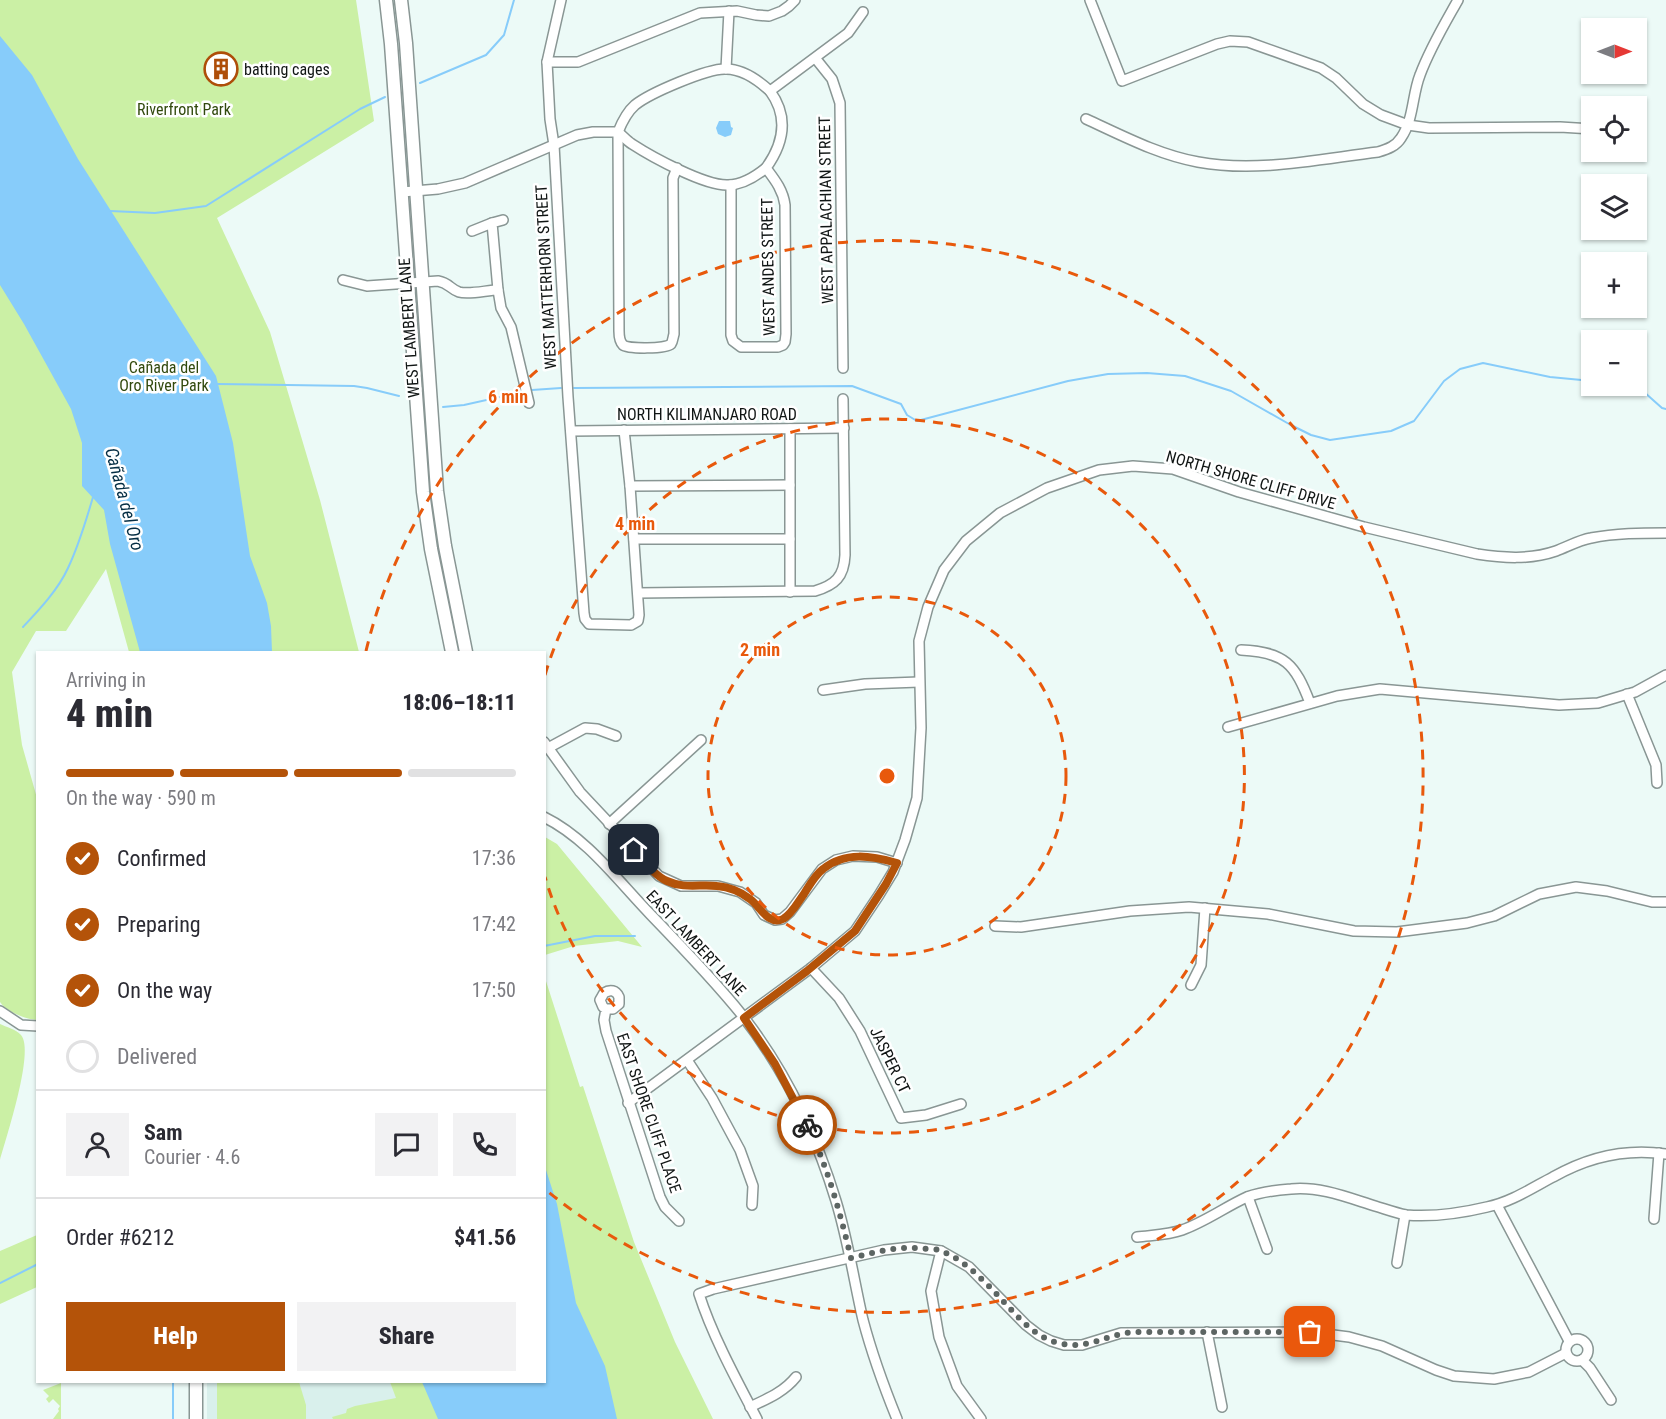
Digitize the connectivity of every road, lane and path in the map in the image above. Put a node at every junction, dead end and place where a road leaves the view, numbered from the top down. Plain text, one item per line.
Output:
1 (386, 0) edge
2 (401, 0) edge
3 (561, 0) edge
4 (795, 0) edge
5 (1090, 0) edge
6 (1458, 0) edge
7 (729, 11) junction
8 (863, 12) dead end
9 (816, 58) junction
10 (547, 62) junction
11 (726, 69) junction
12 (770, 91) junction
13 (1086, 119) dead end
14 (1408, 125) junction
15 (1581, 129) edge
16 (618, 132) junction
17 (554, 145) junction
18 (677, 168) junction
19 (766, 168) junction
20 (731, 185) junction
21 (416, 191) junction
22 (402, 192) junction
23 (503, 220) dead end
24 (492, 223) junction
25 (472, 231) dead end
26 (343, 280) dead end
27 (422, 283) junction
28 (408, 284) junction
29 (498, 290) junction
30 (843, 368) dead end
31 (843, 399) dead end
32 (529, 403) dead end
33 (844, 428) junction
34 (790, 429) junction
35 (624, 430) junction
36 (571, 431) junction
37 (790, 485) junction
38 (630, 486) junction
39 (1666, 533) edge
40 (634, 539) junction
41 (790, 539) junction
42 (433, 560) junction
43 (790, 591) junction
44 (638, 593) junction
45 (462, 629) junction
46 (1241, 650) dead end
47 (452, 651) edge
48 (466, 651) edge
49 (1666, 675) edge
50 (919, 682) junction
51 (823, 690) dead end
52 (1627, 694) junction
53 (1310, 703) junction
54 (1228, 727) dead end
55 (616, 736) dead end
56 (701, 740) dead end
57 (546, 745) edge
58 (1657, 783) dead end
59 (547, 817) edge
60 (609, 824) junction
61 (897, 863) junction
62 (1666, 902) edge
63 (1205, 908) junction
64 (995, 926) dead end
65 (811, 968) junction
66 (1191, 985) dead end
67 (606, 1009) dead end
68 (0, 1011) edge
69 (744, 1018) junction
70 (36, 1026) edge
71 (687, 1060) junction
72 (628, 1103) junction
73 (961, 1104) dead end
74 (1662, 1153) edge
75 (1248, 1197) junction
76 (752, 1205) dead end
77 (1497, 1205) junction
78 (1405, 1215) junction
79 (1654, 1219) dead end
80 (680, 1221) dead end
81 (1137, 1237) dead end
82 (1267, 1249) dead end
83 (941, 1251) junction
84 (851, 1258) junction
85 (1397, 1263) dead end
86 (1207, 1332) junction
87 (1569, 1341) junction
88 (1566, 1353) junction
89 (1582, 1360) junction
90 (796, 1377) dead end
91 (196, 1383) edge
92 (1611, 1400) dead end
93 (750, 1407) junction
94 (1222, 1407) dead end
95 (196, 1419) edge
96 (757, 1419) edge
97 (897, 1419) edge
98 (981, 1419) edge

1 - 22 main road, WEST LAMBERT LANE
2 - 21 main road, WEST LAMBERT LANE
3 - 10 street, WEST MATTERHORN STREET
4 - 7 street
5 - 14 street
6 - 14 street
7 - 10 street
7 - 11 street
8 - 9 street
9 - 12 street
9 - 30 street, WEST APPALACHIAN STREET
10 - 17 street, WEST MATTERHORN STREET
11 - 12 street
11 - 16 street
12 - 19 street
13 - 14 street
14 - 15 street
16 - 17 street
16 - 18 street
16 - 18 street
17 - 21 street
17 - 36 street, WEST MATTERHORN STREET
18 - 20 street
19 - 20 street
19 - 20 street, WEST ANDES STREET
21 - 22 street
21 - 27 main road, WEST LAMBERT LANE
22 - 28 main road, WEST LAMBERT LANE
23 - 24 street
24 - 25 street
24 - 29 street
26 - 28 street
27 - 28 street
27 - 29 street
27 - 45 main road, WEST LAMBERT LANE
28 - 42 main road, WEST LAMBERT LANE
29 - 32 street
31 - 33 street
33 - 34 street, NORTH KILIMANJARO ROAD
33 - 43 street
34 - 35 street, NORTH KILIMANJARO ROAD
34 - 37 street
35 - 36 street, NORTH KILIMANJARO ROAD
35 - 38 street
36 - 44 street, WEST MATTERHORN STREET
37 - 38 street
37 - 41 street
38 - 40 street
39 - 50 street, NORTH SHORE CLIFF DRIVE
40 - 41 street
40 - 44 street
41 - 43 street
42 - 45 main road
42 - 47 main road, WEST LAMBERT LANE
43 - 44 street
45 - 48 main road, WEST LAMBERT LANE
46 - 53 street
49 - 52 street
50 - 51 street
50 - 61 street, NORTH SHORE CLIFF DRIVE
52 - 53 street
52 - 58 street
53 - 54 street
55 - 57 street
56 - 60 street
57 - 60 street
59 - 69 street, EAST LAMBERT LANE
60 - 61 street
61 - 65 street, NORTH SHORE CLIFF DRIVE
62 - 63 street
63 - 64 street
63 - 66 street
65 - 69 street, NORTH SHORE CLIFF DRIVE
65 - 73 street, JASPER CT
67 - 72 street, EAST SHORE CLIFF PLACE
68 - 70 street
69 - 71 street, NORTH SHORE CLIFF DRIVE
69 - 84 street, EAST LAMBERT LANE
71 - 72 street, NORTH SHORE CLIFF DRIVE
71 - 76 street
72 - 80 street, EAST SHORE CLIFF PLACE
74 - 77 street
74 - 79 street
75 - 78 street
75 - 81 street
75 - 82 street
77 - 78 street
77 - 87 street
78 - 85 street
83 - 84 street
83 - 86 street
83 - 98 street
84 - 93 street
84 - 97 street, EAST LAMBERT LANE
86 - 88 street
86 - 94 street
87 - 88 street
87 - 89 street
88 - 89 street
89 - 92 street
90 - 93 street
91 - 95 main road
93 - 96 street

